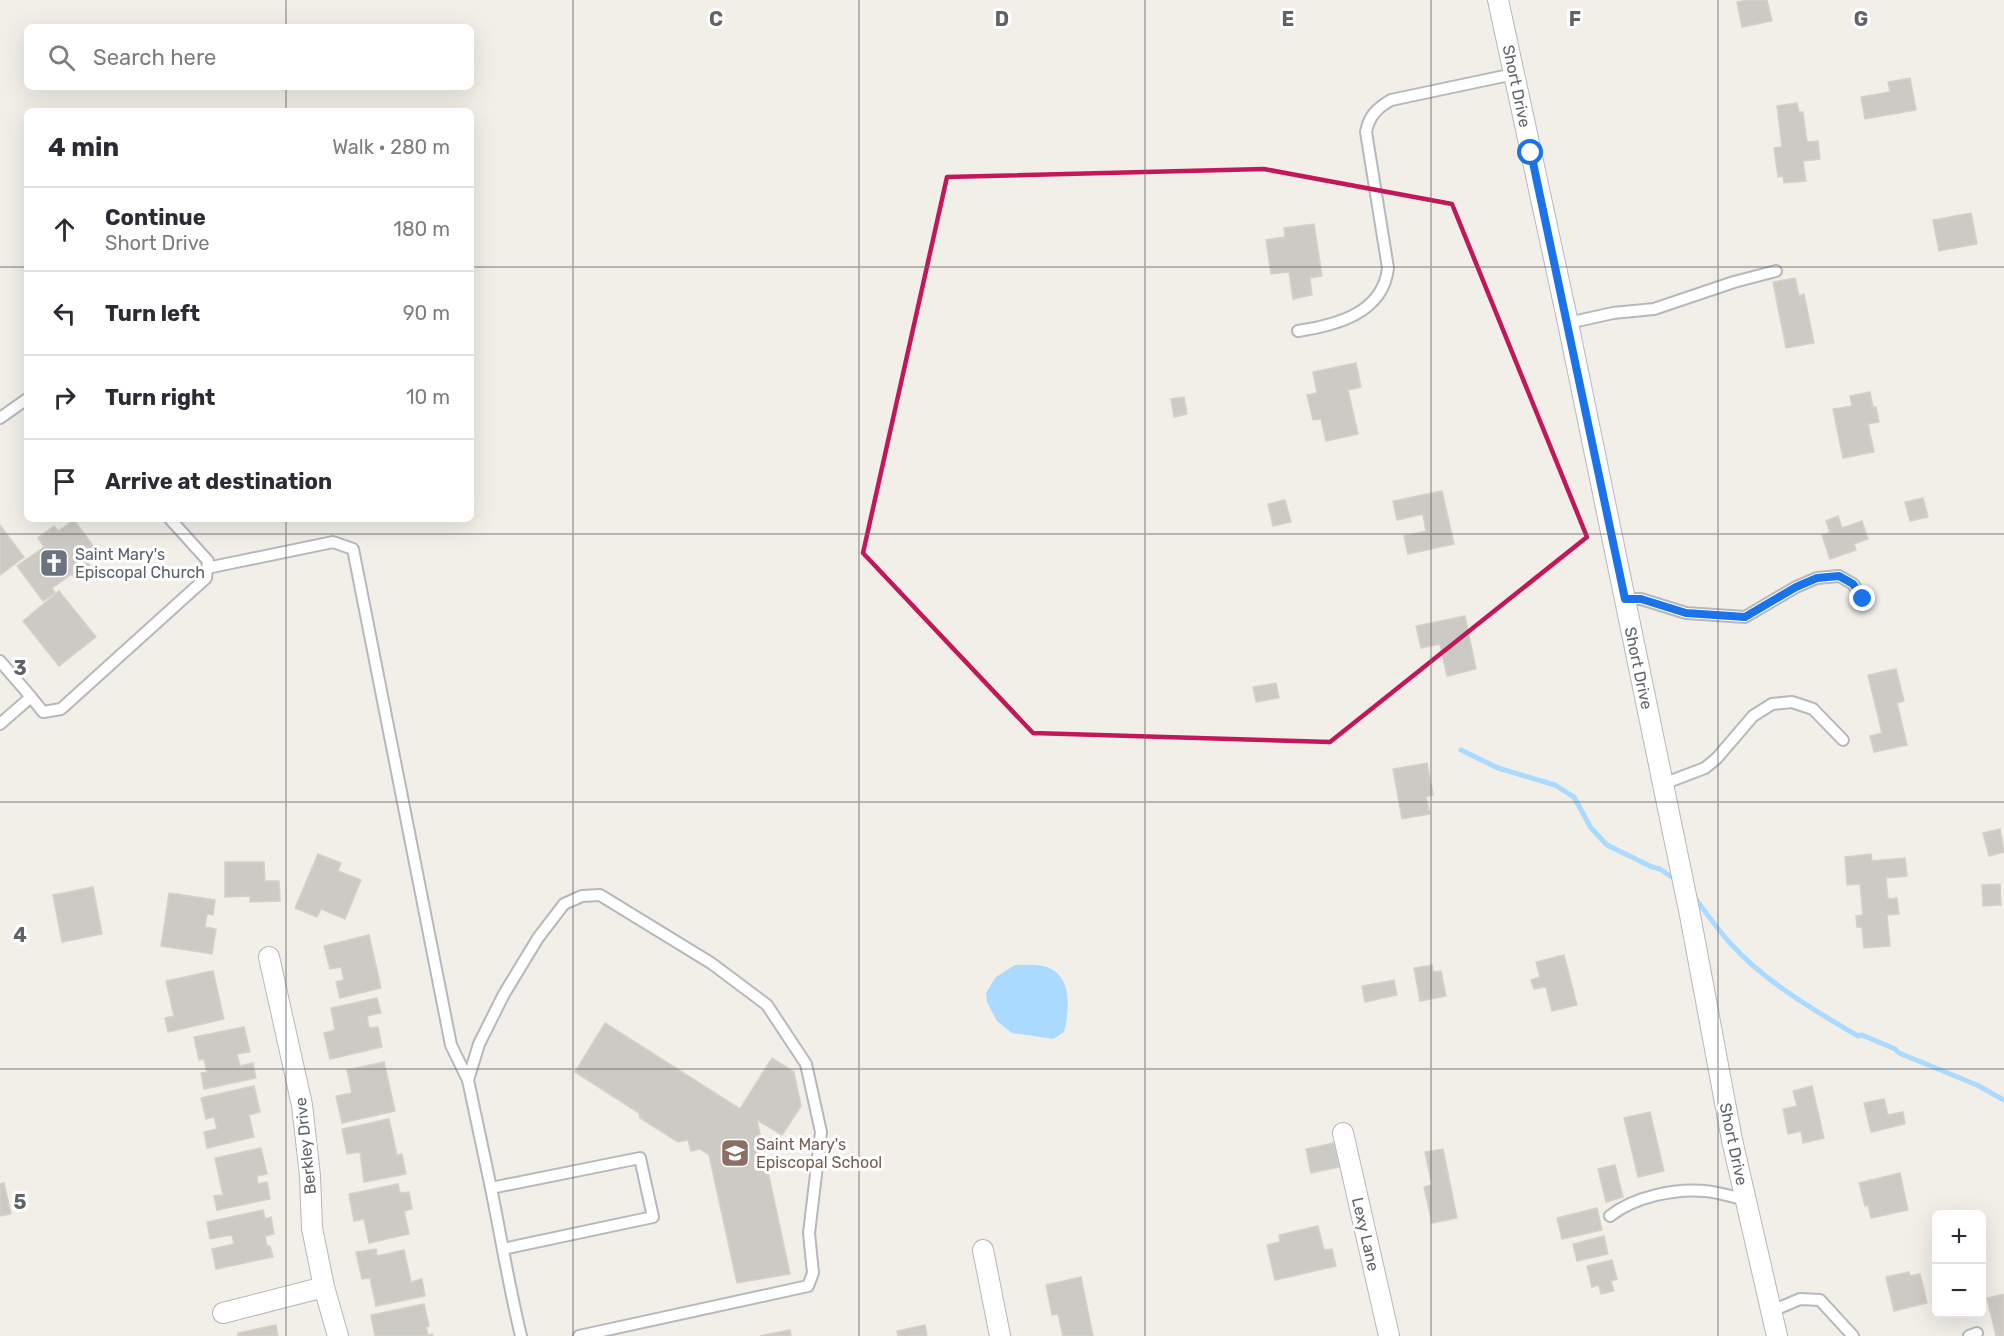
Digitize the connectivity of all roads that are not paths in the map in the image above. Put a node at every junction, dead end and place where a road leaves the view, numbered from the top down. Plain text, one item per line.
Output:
1 (1498, 0) edge
2 (1514, 74) junction
3 (1776, 271) dead end
4 (1568, 323) junction
5 (1298, 332) dead end
6 (24, 401) edge
7 (0, 418) edge
8 (173, 522) edge
9 (207, 568) junction
10 (1625, 599) junction
11 (1863, 599) dead end
12 (0, 661) edge
13 (31, 697) junction
14 (0, 724) edge
15 (1843, 740) dead end
16 (1663, 784) junction
17 (270, 957) dead end
18 (468, 1080) junction
19 (1343, 1133) dead end
20 (491, 1188) junction
21 (1746, 1200) junction
22 (1610, 1216) dead end
23 (503, 1249) junction
24 (983, 1250) dead end
25 (324, 1287) junction
26 (1772, 1311) junction
27 (223, 1313) dead end
28 (338, 1336) edge
29 (521, 1336) edge
30 (579, 1336) edge
31 (1000, 1336) edge
32 (1389, 1336) edge
33 (1777, 1336) edge
34 (1853, 1336) edge

1 - 2 street, Short Drive
2 - 4 street, Short Drive
2 - 5 lane
3 - 4 lane
4 - 10 street, Short Drive
6 - 7 lane
8 - 9 lane
9 - 13 lane
9 - 18 lane
10 - 11 lane
10 - 16 street, Short Drive
12 - 13 lane
13 - 14 lane
15 - 16 lane
16 - 21 street, Short Drive
17 - 25 street, Berkley Drive
18 - 20 lane
18 - 30 lane
19 - 32 street, Lexy Lane
20 - 23 lane
20 - 23 lane
21 - 22 lane
21 - 26 street, Short Drive
23 - 29 lane
24 - 31 street
25 - 27 street
25 - 28 street, Berkley Drive
26 - 33 street, Short Drive
26 - 34 lane

